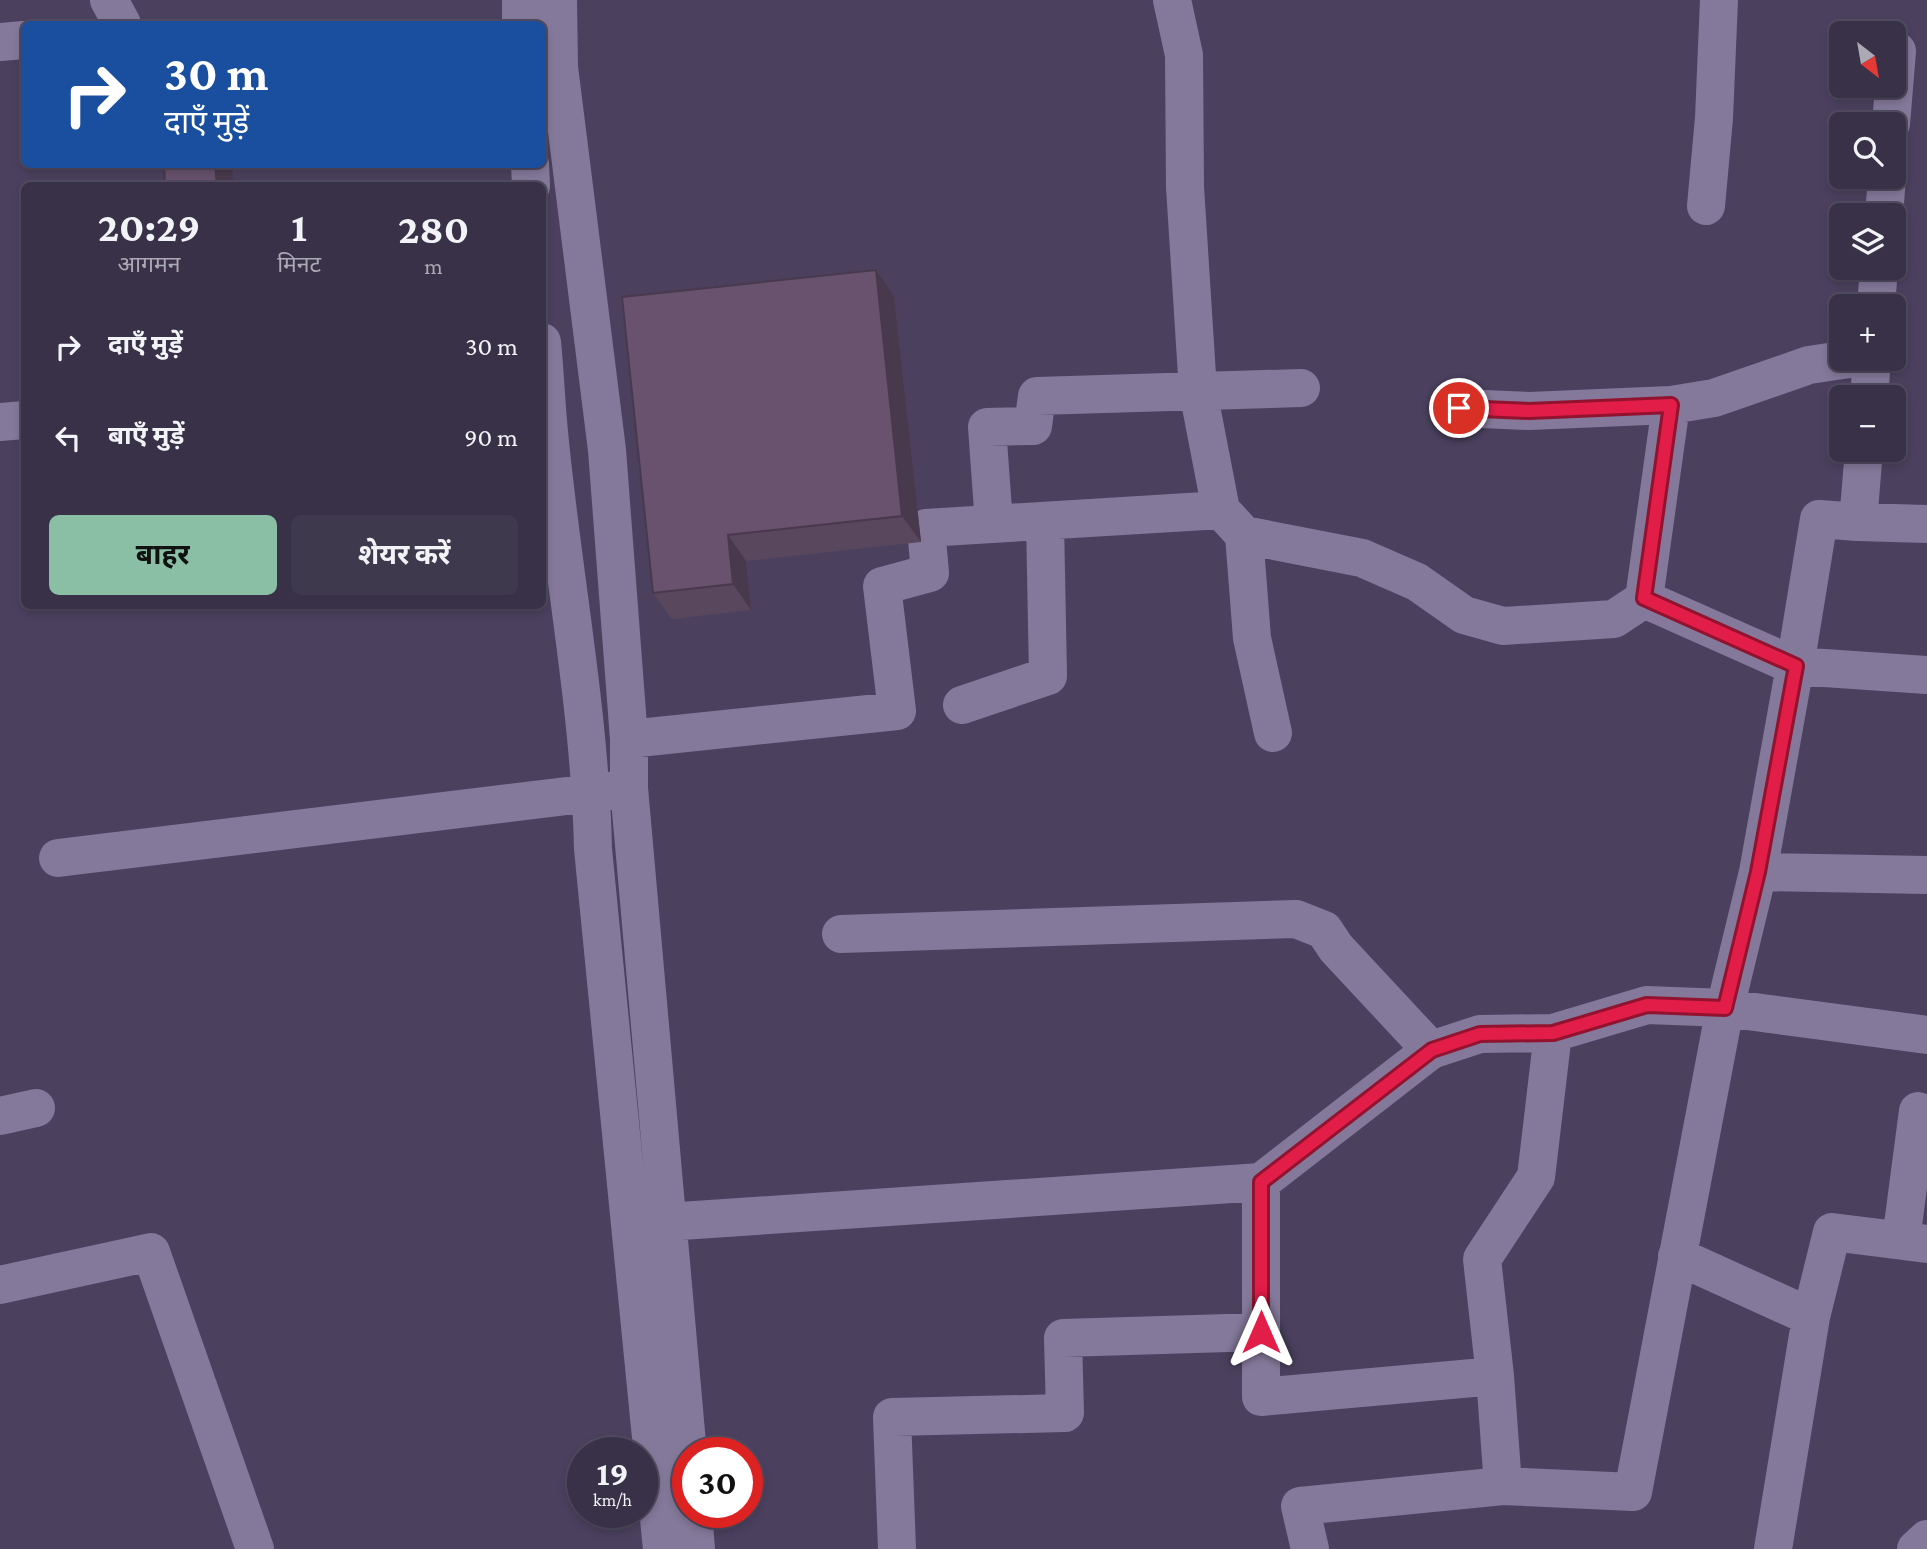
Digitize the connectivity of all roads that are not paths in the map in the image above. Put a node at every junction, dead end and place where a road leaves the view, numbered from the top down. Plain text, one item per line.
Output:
1 (108, 0) edge
2 (521, 0) edge
3 (558, 0) edge
4 (1172, 0) edge
5 (1718, 0) edge
6 (120, 21) edge
7 (521, 21) edge
8 (21, 40) edge
9 (0, 42) edge
10 (551, 66) edge
11 (1706, 206) dead end
12 (1829, 362) edge
13 (1301, 388) dead end
14 (1198, 391) junction
15 (1671, 405) junction
16 (1459, 408) dead end
17 (21, 420) edge
18 (0, 422) edge
19 (546, 432) edge
20 (607, 450) junction
21 (1863, 462) edge
22 (1045, 521) junction
23 (1858, 522) junction
24 (1233, 523) junction
25 (994, 524) junction
26 (1927, 524) edge
27 (1644, 598) junction
28 (1796, 666) junction
29 (1927, 675) edge
30 (962, 705) dead end
31 (1273, 733) dead end
32 (629, 739) junction
33 (629, 788) junction
34 (592, 793) junction
35 (58, 858) dead end
36 (1758, 872) junction
37 (1927, 875) edge
38 (841, 934) dead end
39 (1725, 1008) junction
40 (1553, 1033) junction
41 (1927, 1035) edge
42 (1432, 1050) junction
43 (1918, 1111) dead end
44 (1261, 1182) junction
45 (666, 1222) junction
46 (1914, 1242) edge
47 (1677, 1256) junction
48 (0, 1285) edge
49 (1811, 1317) junction
50 (1261, 1332) junction
51 (1495, 1376) junction
52 (686, 1437) edge
53 (1503, 1486) junction
54 (694, 1528) edge
55 (1927, 1539) edge
56 (256, 1549) edge
57 (662, 1549) edge
58 (696, 1549) edge
59 (897, 1549) edge
60 (1310, 1549) edge
61 (1773, 1549) edge
62 (1916, 1549) edge

1 - 6 street
2 - 7 street
3 - 10 street
4 - 14 street
5 - 11 street
8 - 9 street
10 - 20 street
12 - 15 street
13 - 14 street
14 - 24 street
14 - 25 street
15 - 16 street
15 - 27 street
17 - 18 street
19 - 20 street
19 - 34 street
20 - 32 street
21 - 23 street
22 - 24 street
22 - 25 street
22 - 30 street
23 - 26 street
23 - 28 street
24 - 27 street
24 - 31 street
25 - 32 street
27 - 28 street
28 - 29 street
28 - 36 street
32 - 33 street
33 - 34 street
33 - 45 street
34 - 35 street
34 - 57 street
36 - 37 street
36 - 39 street
38 - 42 street
39 - 40 street
39 - 41 street
39 - 47 street
40 - 42 street
40 - 51 street
42 - 44 street
43 - 46 street
44 - 45 street
44 - 50 street
45 - 52 street
46 - 49 street
47 - 49 street
47 - 53 street
48 - 56 street
49 - 61 street
50 - 51 street
50 - 59 street
51 - 53 street
53 - 60 street
54 - 58 street
55 - 62 street

